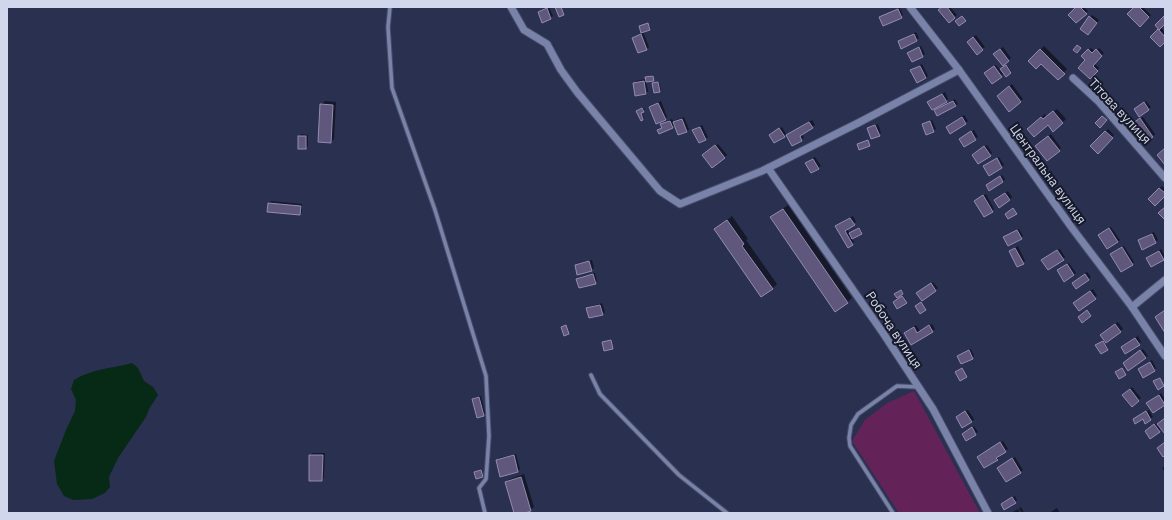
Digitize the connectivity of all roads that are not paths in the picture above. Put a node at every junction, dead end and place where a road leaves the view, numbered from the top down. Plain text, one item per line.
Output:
1 (390, 7) edge
2 (511, 7) edge
3 (910, 7) edge
4 (959, 70) junction
5 (1073, 78) dead end
6 (768, 168) junction
7 (1165, 178) edge
8 (1165, 280) edge
9 (1132, 307) junction
10 (1165, 356) edge
11 (591, 375) dead end
12 (919, 388) junction
13 (485, 513) edge
14 (727, 513) edge
15 (893, 513) edge
16 (988, 513) edge

1 - 13 lane
2 - 6 street
3 - 4 street, Центральна вулиця
4 - 6 street
4 - 9 street, Центральна вулиця
5 - 7 street, Тітова вулиця
6 - 12 street, Робоча вулиця
8 - 9 street
9 - 10 street, Центральна вулиця
11 - 14 lane
12 - 15 lane
12 - 16 street, Робоча вулиця

